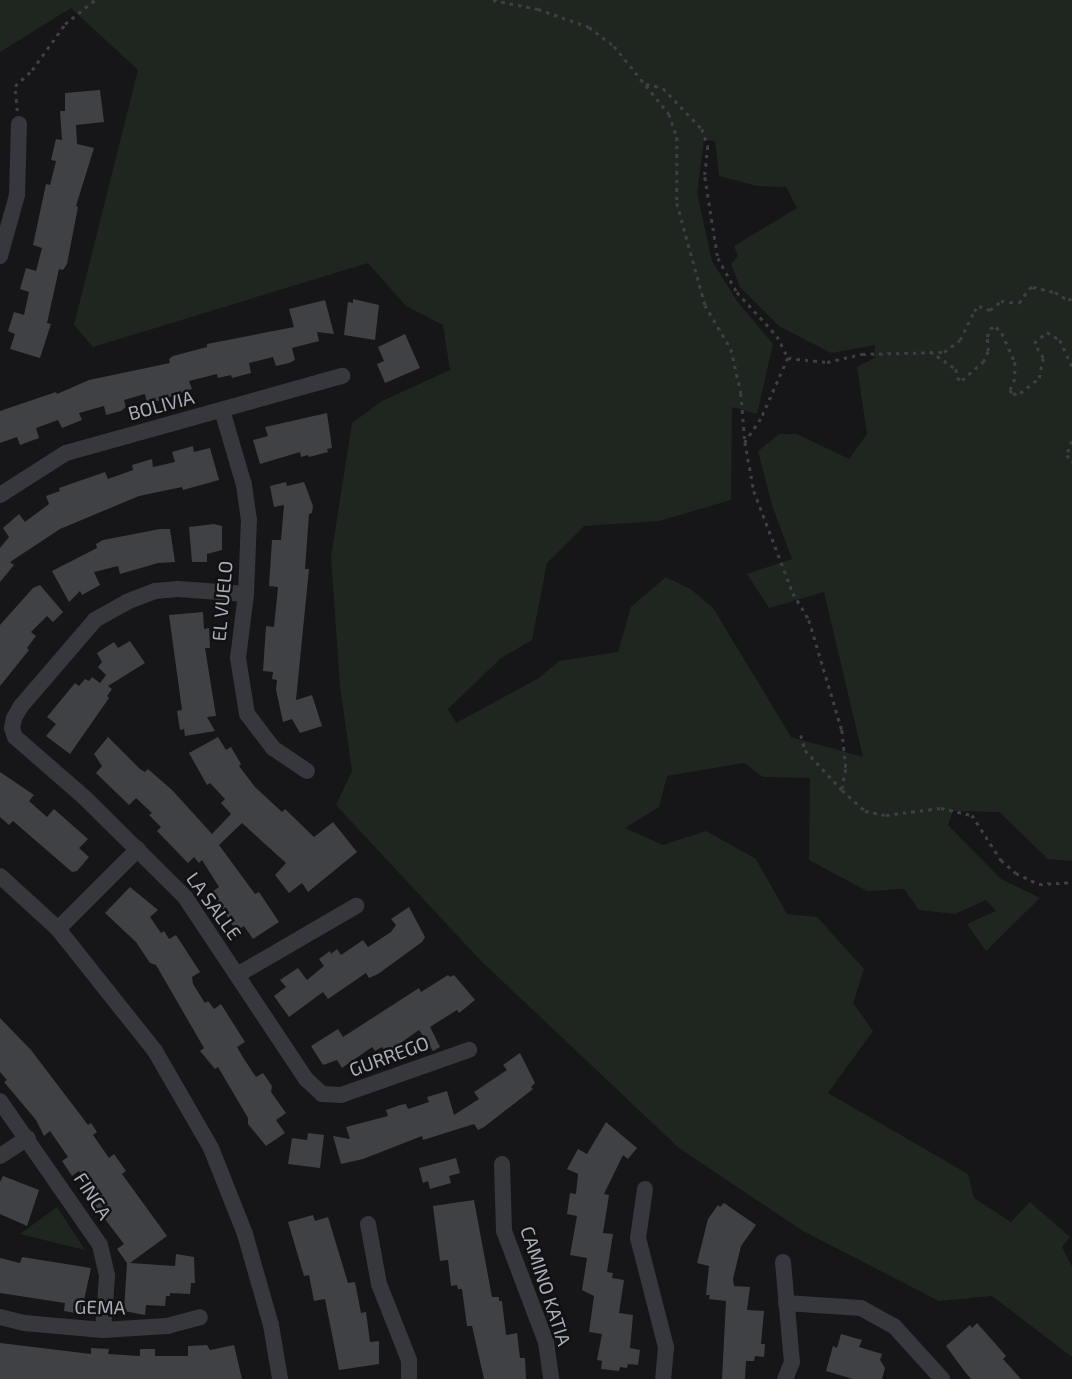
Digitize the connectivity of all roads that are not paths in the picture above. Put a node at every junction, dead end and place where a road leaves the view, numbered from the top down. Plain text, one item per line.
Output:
1 (19, 124) road end
2 (0, 256) edge
3 (342, 376) dead end
4 (222, 410) junction
5 (0, 494) edge
6 (246, 594) junction
7 (307, 771) dead end
8 (138, 849) junction
9 (0, 876) edge
10 (356, 906) dead end
11 (58, 929) junction
12 (237, 975) junction
13 (469, 1050) dead end
14 (322, 1094) joint
15 (0, 1101) edge
16 (27, 1138) junction
17 (0, 1156) edge
18 (502, 1164) dead end
19 (645, 1189) dead end
20 (368, 1224) dead end
21 (783, 1262) dead end
22 (786, 1303) junction
23 (0, 1317) edge
24 (200, 1317) dead end
25 (103, 1330) junction
26 (280, 1379) edge
27 (409, 1379) edge
28 (551, 1379) edge
29 (663, 1379) edge
30 (785, 1379) edge
31 (942, 1379) edge

1 - 2 street
3 - 4 street, BOLIVIA
4 - 5 street, BOLIVIA
4 - 6 street, EL VUELO
6 - 7 street, EL VUELO
6 - 8 street, LA SALLE
8 - 11 street
8 - 12 street, LA SALLE
9 - 11 street
10 - 12 street
11 - 26 street
12 - 14 street, LA SALLE
13 - 14 street, GURREGO
15 - 16 street, FINCA
16 - 17 street
16 - 25 street, FINCA
18 - 28 street, CAMINO KATIA
19 - 29 street
20 - 27 street
21 - 22 street
22 - 30 street
22 - 31 street
23 - 25 street, GEMA
24 - 25 street, GEMA

